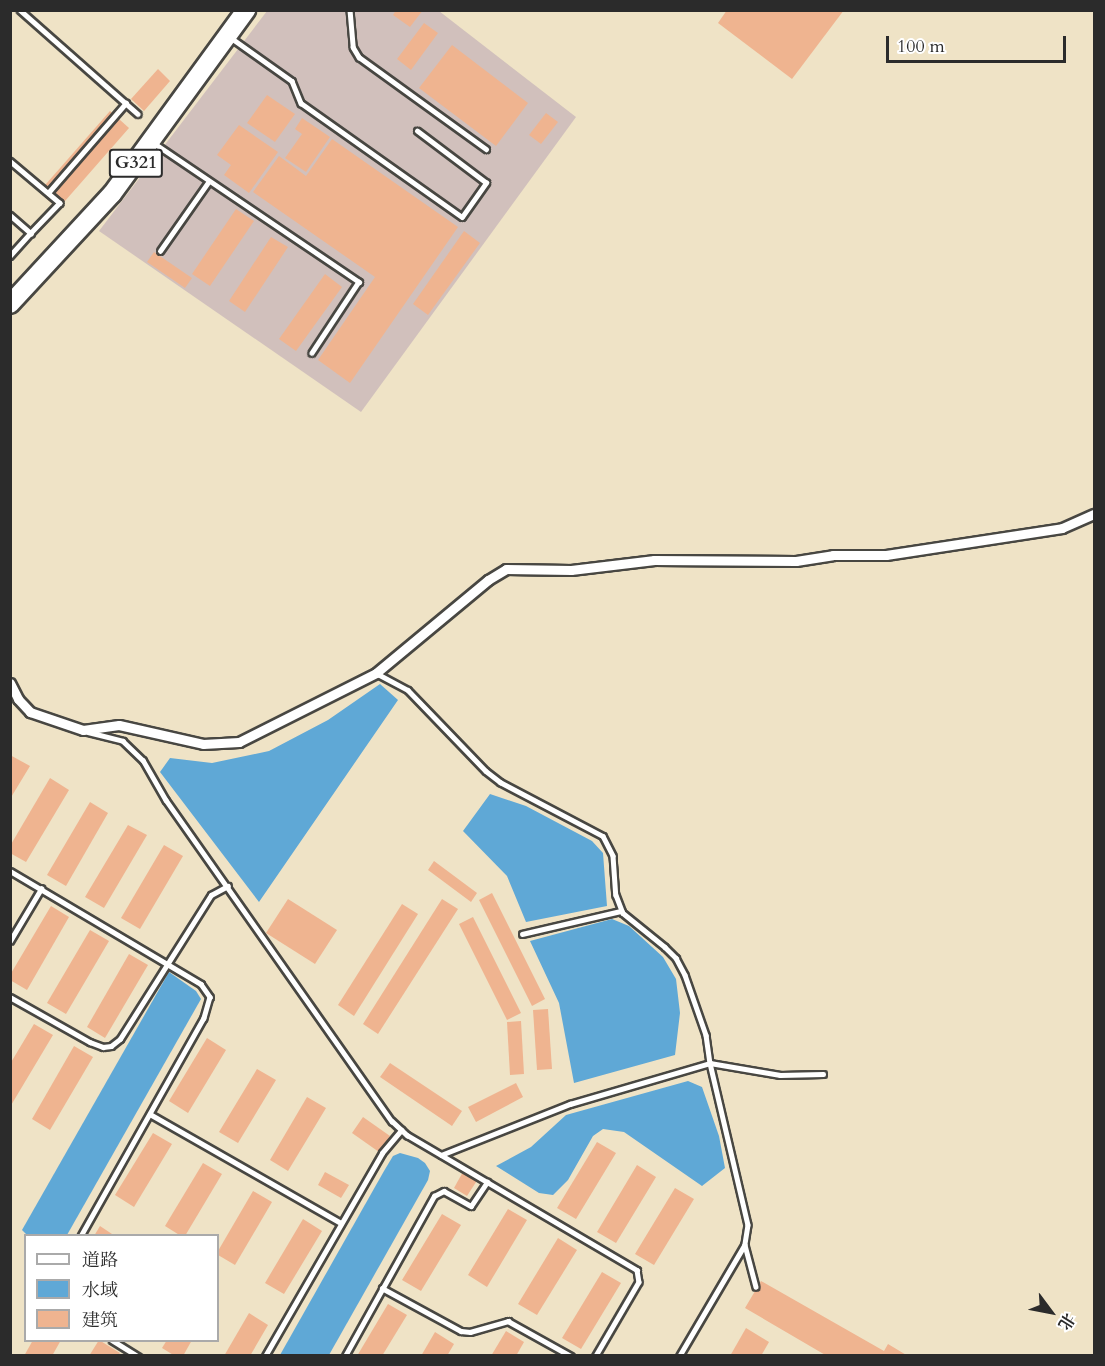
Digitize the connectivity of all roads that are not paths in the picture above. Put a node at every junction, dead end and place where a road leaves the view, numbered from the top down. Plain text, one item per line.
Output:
1 (20, 10) edge
2 (246, 10) edge
3 (350, 10) edge
4 (228, 36) junction
5 (126, 103) junction
6 (138, 114) dead end
7 (417, 131) dead end
8 (152, 142) junction
9 (486, 149) dead end
10 (10, 161) edge
11 (209, 180) junction
12 (48, 193) junction
13 (10, 215) edge
14 (31, 233) junction
15 (160, 251) dead end
16 (10, 256) edge
17 (10, 304) edge
18 (312, 353) dead end
19 (1095, 514) edge
20 (376, 673) junction
21 (10, 683) edge
22 (83, 730) junction
23 (10, 871) edge
24 (228, 886) junction
25 (41, 889) junction
26 (621, 911) junction
27 (522, 934) dead end
28 (10, 940) edge
29 (167, 964) junction
30 (10, 997) edge
31 (710, 1063) junction
32 (823, 1074) dead end
33 (150, 1114) junction
34 (401, 1130) junction
35 (441, 1155) junction
36 (487, 1182) junction
37 (341, 1224) junction
38 (82, 1234) edge
39 (745, 1245) junction
40 (756, 1287) dead end
41 (382, 1288) junction
42 (114, 1342) edge
43 (138, 1356) edge
44 (265, 1356) edge
45 (345, 1356) edge
46 (571, 1356) edge
47 (596, 1356) edge
48 (680, 1356) edge

1 - 5 lane
2 - 4 highway, G321
3 - 9 lane
4 - 7 lane
4 - 8 highway, G321
5 - 6 lane
5 - 12 lane
8 - 11 lane
8 - 17 highway, G321
10 - 12 lane
11 - 15 lane
11 - 18 lane
12 - 14 lane
13 - 14 lane
14 - 16 lane
19 - 20 street
20 - 22 street
20 - 26 lane
21 - 22 street
22 - 24 lane
23 - 25 lane
24 - 29 lane
24 - 34 lane
25 - 28 lane
25 - 29 lane
26 - 27 lane
26 - 31 lane
29 - 30 lane
29 - 33 lane
31 - 32 lane
31 - 35 lane
31 - 39 lane
33 - 37 lane
33 - 38 lane
34 - 35 lane
34 - 37 lane
35 - 36 lane
36 - 41 lane
36 - 47 lane
37 - 44 lane
39 - 40 lane
39 - 48 lane
41 - 45 lane
41 - 46 lane
42 - 43 lane

